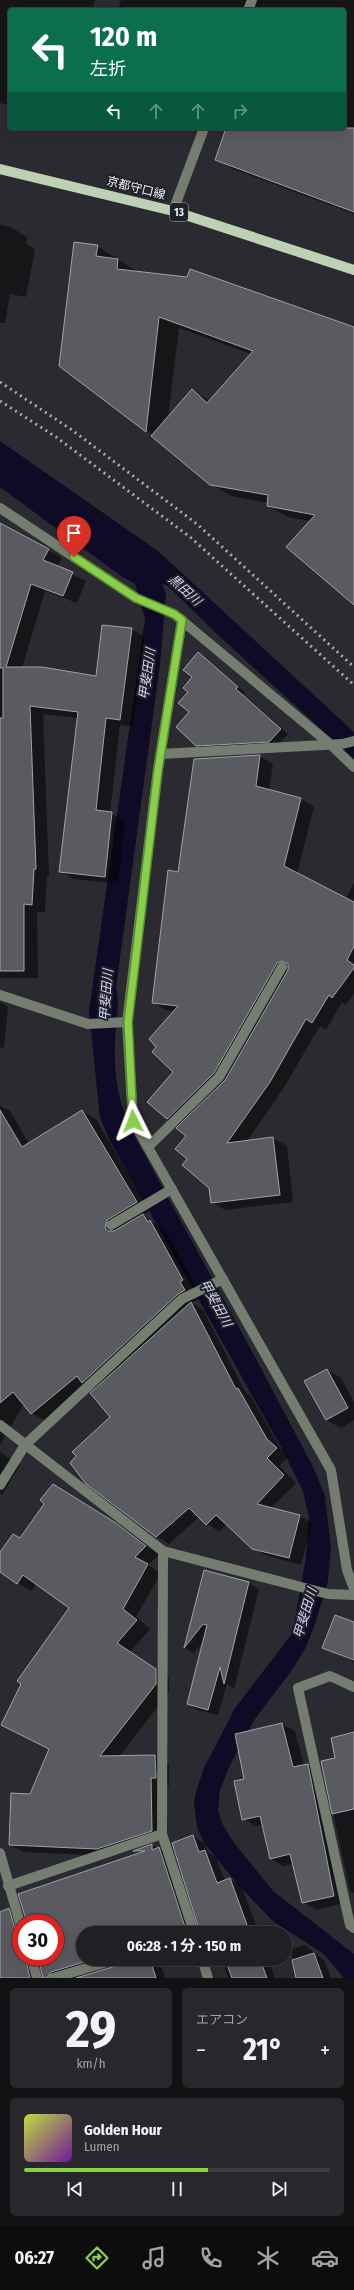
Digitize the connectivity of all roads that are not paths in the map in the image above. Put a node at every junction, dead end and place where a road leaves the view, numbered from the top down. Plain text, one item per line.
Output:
1 (203, 130) edge
2 (0, 169) edge
3 (173, 210) junction
4 (354, 270) edge
5 (0, 508) edge
6 (182, 620) junction
7 (354, 741) edge
8 (330, 744) junction
9 (161, 754) junction
10 (354, 767) edge
11 (282, 967) dead end
12 (0, 995) edge
13 (123, 1022) junction
14 (148, 1147) junction
15 (170, 1191) junction
16 (112, 1225) dead end
17 (222, 1279) junction
18 (0, 1425) edge
19 (25, 1445) junction
20 (0, 1486) edge
21 (163, 1551) junction
22 (354, 1588) edge
23 (354, 1595) edge
24 (354, 1687) edge
25 (162, 1834) junction
26 (0, 1853) edge
27 (8, 1886) junction
28 (17, 1914) edge
29 (192, 1926) edge
30 (354, 1928) edge
31 (34, 1966) edge
32 (94, 1966) edge
33 (204, 1966) edge
34 (37, 1978) edge
35 (54, 1978) edge
36 (208, 1978) edge

1 - 3 street
2 - 3 main road, 京都守口線 / 13
3 - 4 main road, 京都守口線 / 13
5 - 6 street
6 - 8 street
6 - 9 street
7 - 8 street
8 - 9 street
8 - 10 street
9 - 13 street
11 - 14 street
12 - 13 street
13 - 14 street
14 - 15 street
15 - 16 street
15 - 17 street
17 - 19 street
17 - 22 street
18 - 19 street
19 - 20 street
19 - 21 street
21 - 23 street
21 - 25 street
24 - 30 street
25 - 27 street
25 - 29 street
26 - 27 street
27 - 28 street
31 - 34 street
32 - 35 street
33 - 36 street

